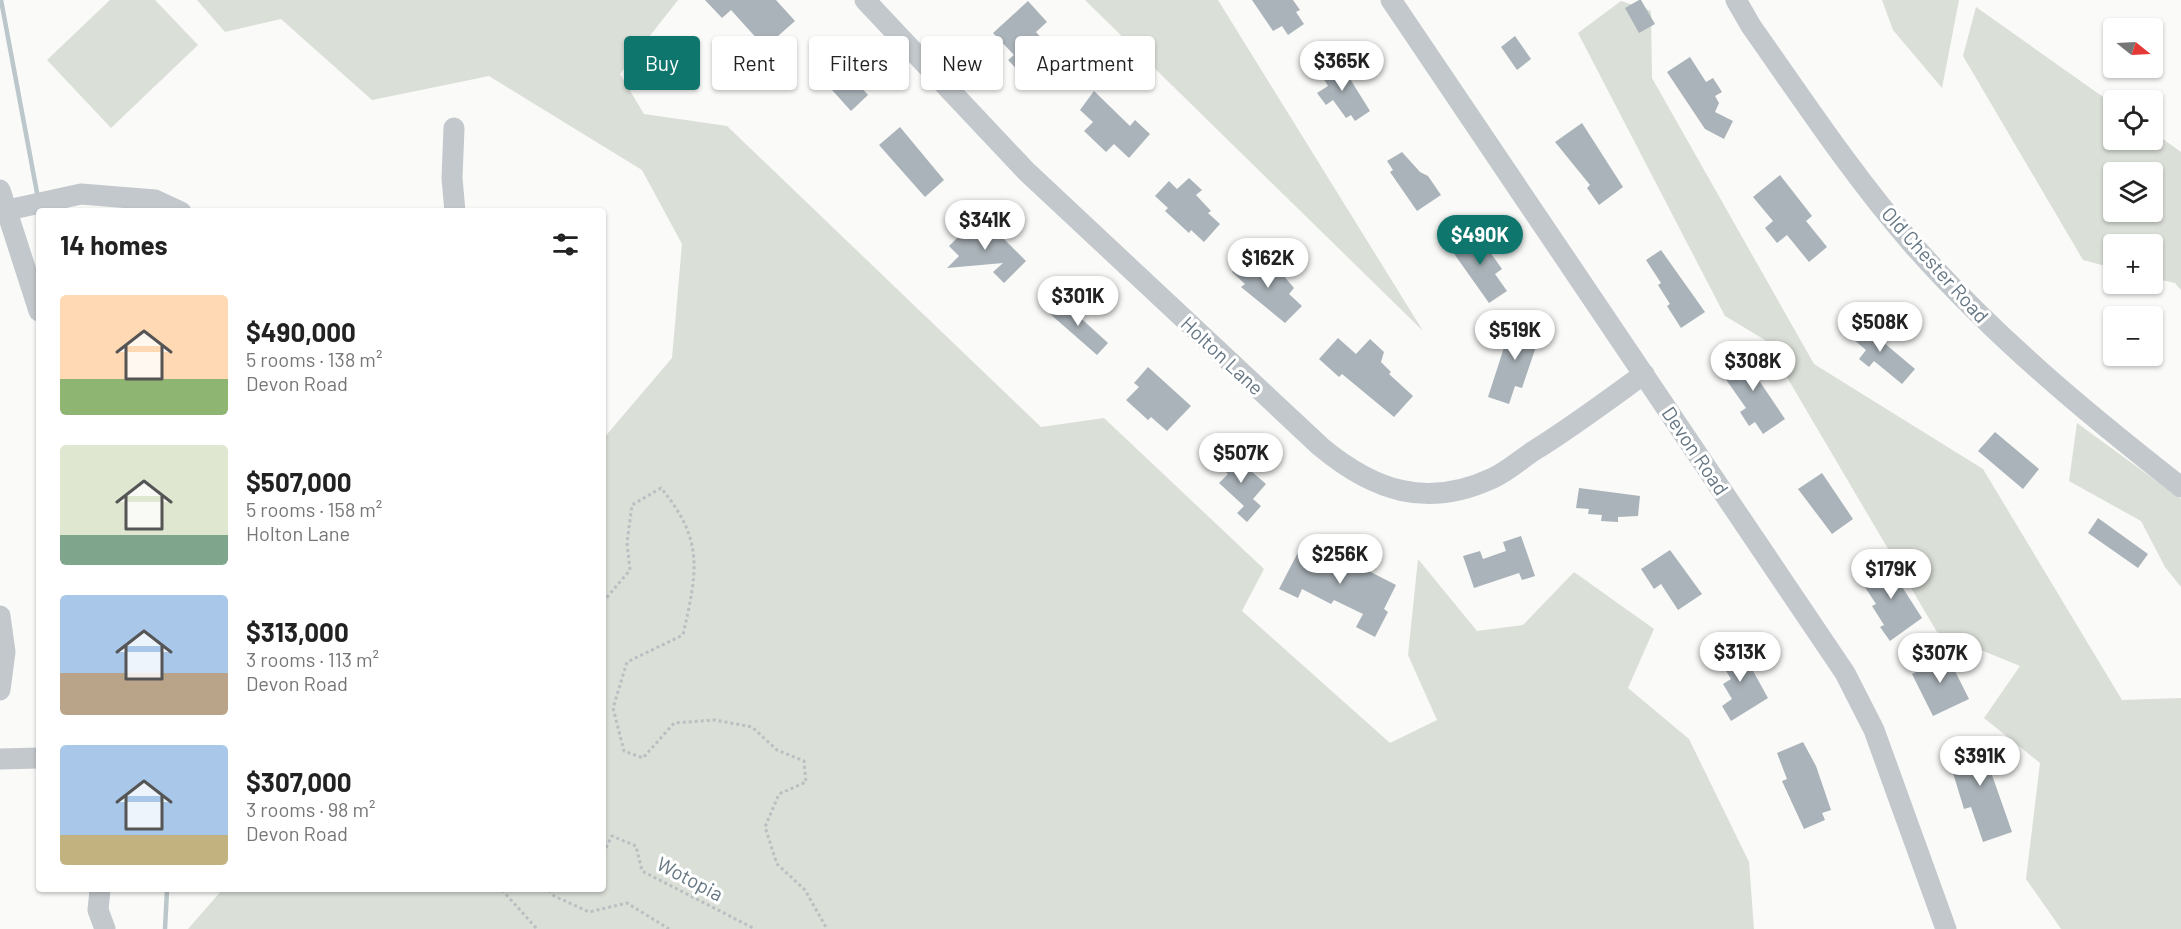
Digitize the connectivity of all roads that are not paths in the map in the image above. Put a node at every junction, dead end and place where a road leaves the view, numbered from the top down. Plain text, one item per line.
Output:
1 (865, 0) edge
2 (1391, 0) edge
3 (1736, 0) edge
4 (454, 128) dead end
5 (0, 190) edge
6 (142, 205) edge
7 (172, 208) edge
8 (455, 208) edge
9 (8, 210) junction
10 (36, 301) edge
11 (1644, 374) junction
12 (2181, 487) edge
13 (0, 616) edge
14 (0, 690) edge
15 (36, 758) edge
16 (0, 759) edge
17 (100, 892) edge
18 (1939, 927) edge
19 (105, 929) edge

1 - 11 street, Holton Lane
2 - 11 street, Devon Road
3 - 12 street, Old Chester Road
4 - 8 street
5 - 9 street
6 - 7 street
6 - 9 street
9 - 10 street
11 - 18 street, Devon Road
13 - 14 street
15 - 16 street
17 - 19 street

